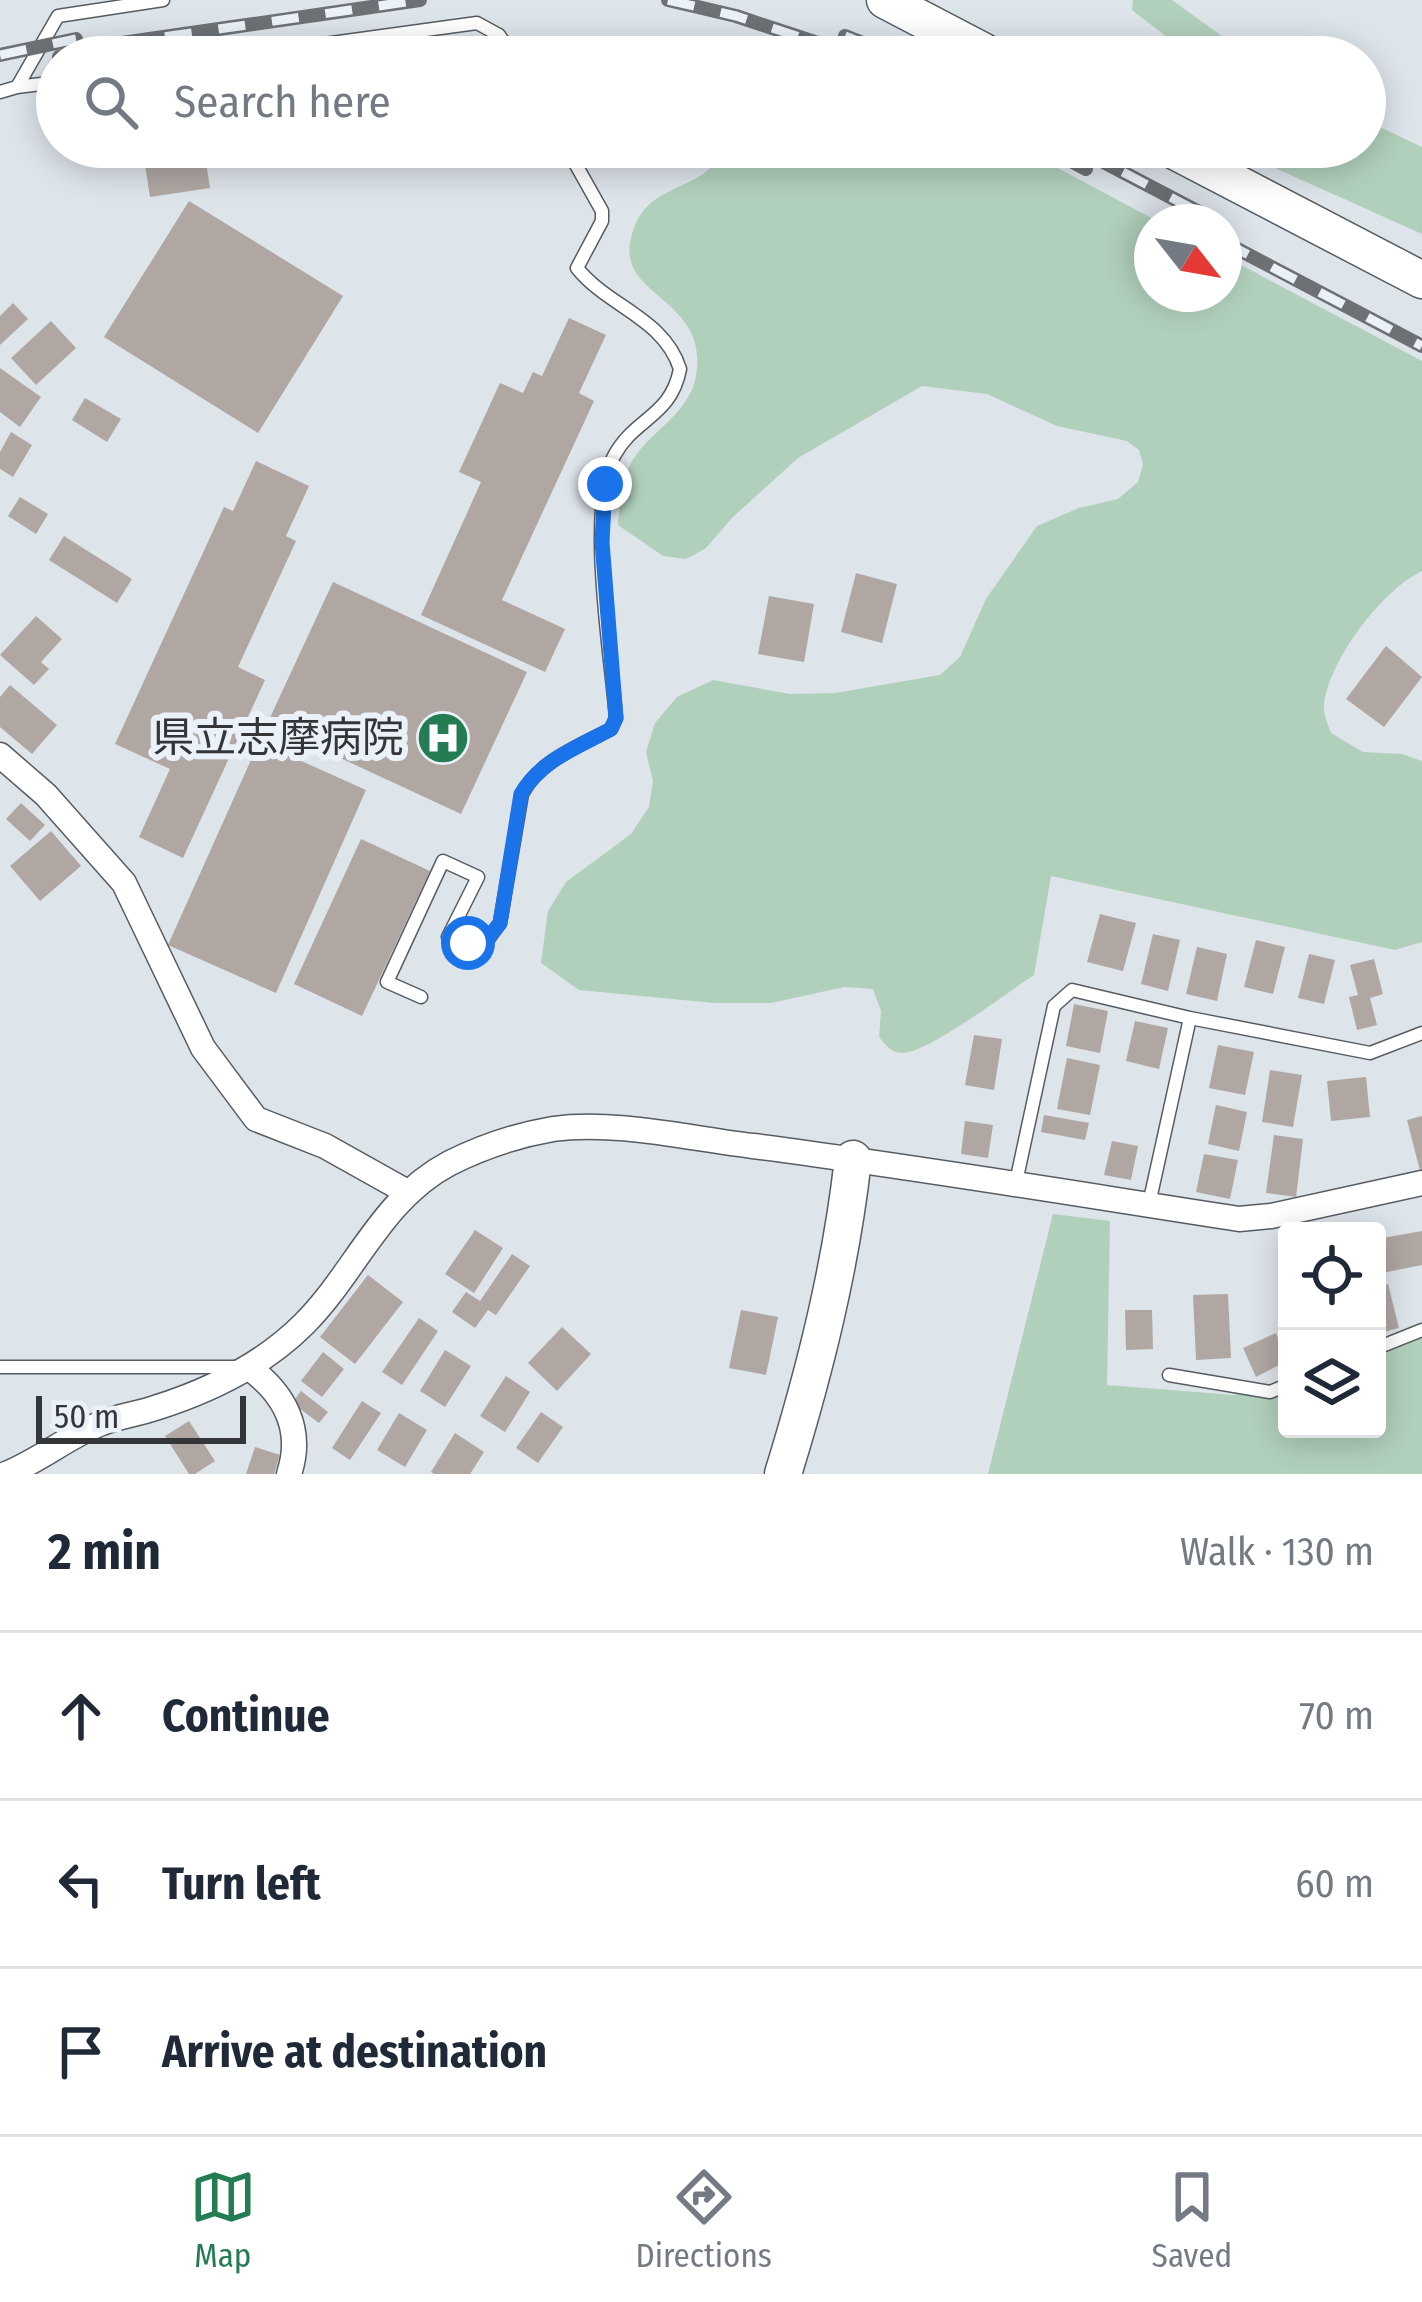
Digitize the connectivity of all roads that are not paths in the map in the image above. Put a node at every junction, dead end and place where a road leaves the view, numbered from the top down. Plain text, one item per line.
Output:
1 (163, 0) edge
2 (885, 0) edge
3 (47, 36) edge
4 (382, 36) edge
5 (500, 36) edge
6 (954, 36) edge
7 (36, 55) edge
8 (36, 85) edge
9 (17, 88) junction
10 (0, 92) edge
11 (578, 168) edge
12 (1207, 168) edge
13 (1422, 280) edge
14 (0, 755) edge
15 (421, 997) dead end
16 (1190, 1018) junction
17 (1422, 1033) edge
18 (853, 1159) junction
19 (1016, 1182) junction
20 (1422, 1183) edge
21 (409, 1193) junction
22 (1149, 1204) junction
23 (1422, 1330) edge
24 (1386, 1344) edge
25 (0, 1366) edge
26 (248, 1367) junction
27 (1169, 1375) dead end
28 (1278, 1388) edge
29 (6, 1474) edge
30 (289, 1474) edge
31 (783, 1474) edge

1 - 3 lane
2 - 6 street
4 - 5 lane
7 - 9 lane
8 - 9 lane
9 - 10 lane
11 - 15 lane
12 - 13 street
14 - 21 street
16 - 17 lane
16 - 19 lane
16 - 22 lane
18 - 19 street
18 - 21 street
18 - 31 street
19 - 22 street
20 - 22 street
21 - 26 street
23 - 24 lane
25 - 26 lane
26 - 29 street
26 - 30 street
27 - 28 lane

